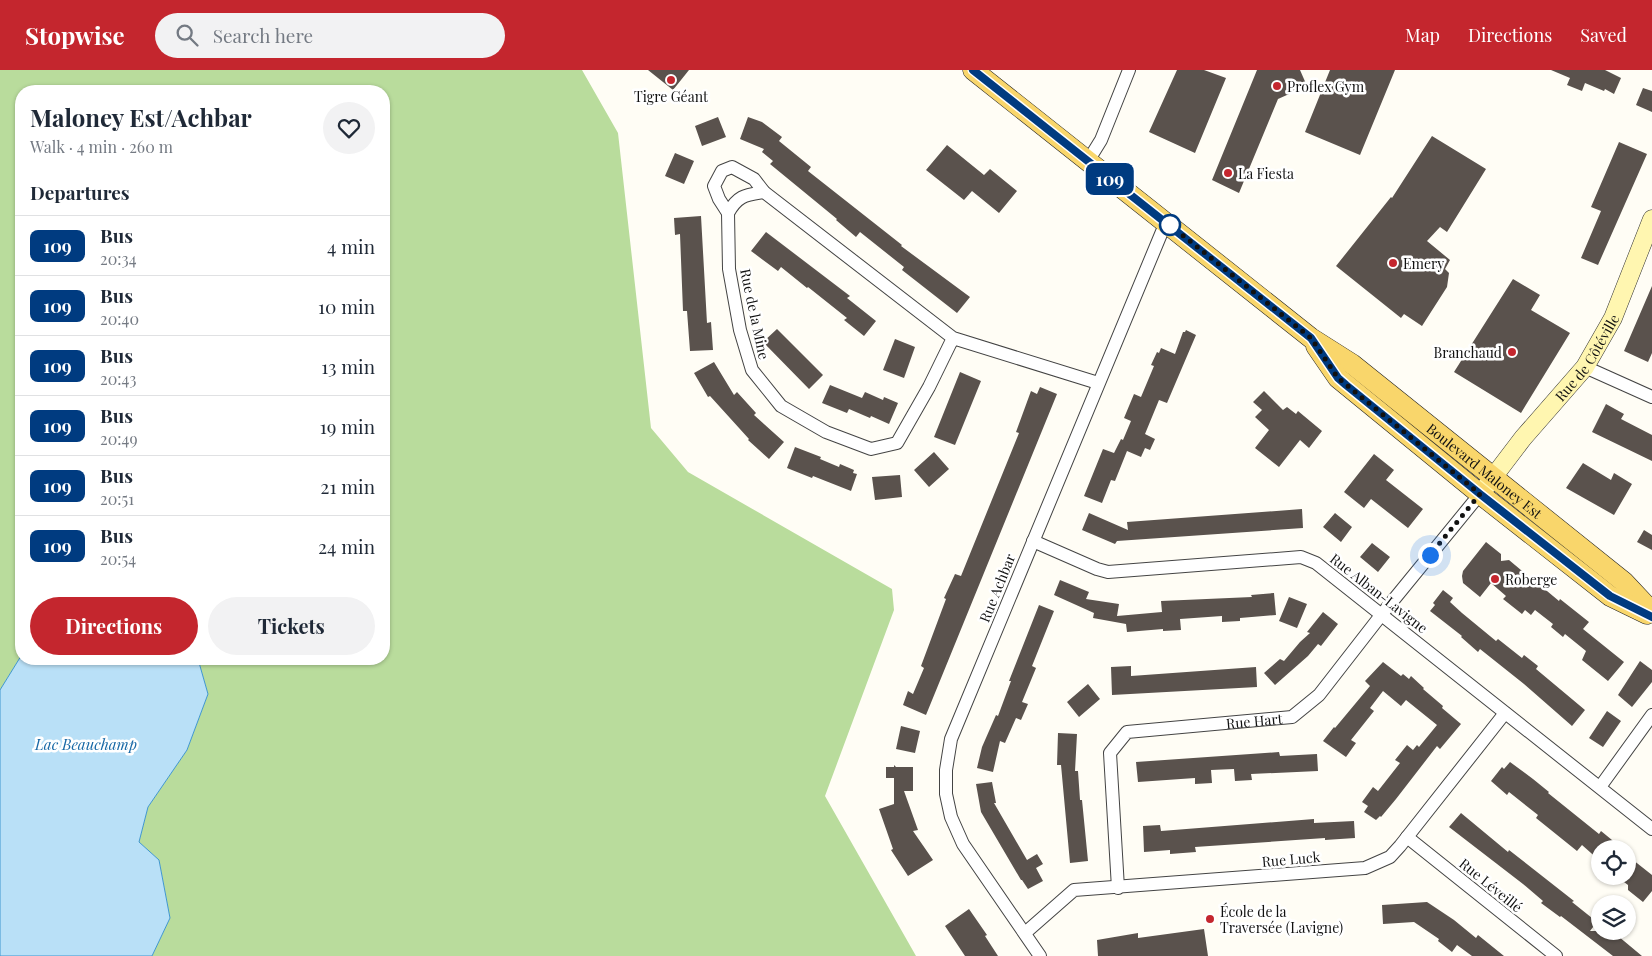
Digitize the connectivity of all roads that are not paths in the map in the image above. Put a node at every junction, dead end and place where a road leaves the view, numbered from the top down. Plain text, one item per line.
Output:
1 (973, 70) edge
2 (1129, 70) edge
3 (1088, 161) junction
4 (764, 192) junction
5 (728, 213) junction
6 (1652, 219) edge
7 (1166, 222) junction
8 (952, 338) junction
9 (1311, 338) junction
10 (1585, 367) junction
11 (1098, 384) junction
12 (1652, 397) edge
13 (1493, 478) junction
14 (1480, 494) junction
15 (1033, 541) junction
16 (1652, 612) edge
17 (1382, 614) junction
18 (1652, 617) edge
19 (1505, 713) junction
20 (1652, 715) edge
21 (1600, 787) junction
22 (1652, 829) edge
23 (1407, 837) junction
24 (1118, 888) junction
25 (1025, 933) junction
26 (1040, 956) edge
27 (1556, 956) edge

1 - 3 main road, Boulevard Maloney Est
2 - 3 street
3 - 7 main road, Boulevard Maloney Est
4 - 5 street
4 - 5 street, Rue de la Mine
4 - 8 street, Rue de la Mine
5 - 8 street, Rue de la Mine
6 - 10 street, Rue de Côtéville
7 - 9 main road, Boulevard Maloney Est
7 - 11 street, Rue Achbar
8 - 11 street, Rue de la Mine
9 - 13 main road, Boulevard Maloney Est
9 - 14 main road, Boulevard Maloney Est
10 - 12 street
10 - 13 street, Rue de Côtéville
11 - 15 street, Rue Achbar
13 - 14 street, Rue Hart
13 - 16 main road, Boulevard Maloney Est
14 - 17 street, Rue Hart
14 - 18 main road, Boulevard Maloney Est
15 - 17 street, Rue Alban-Lavigne
15 - 25 street, Rue Achbar
17 - 19 street, Rue Alban-Lavigne
17 - 24 street, Rue Hart
19 - 21 street, Rue Alban-Lavigne
19 - 23 street, Rue Luck
20 - 21 street
21 - 22 street, Rue Alban-Lavigne
23 - 24 street, Rue Luck
23 - 27 street, Rue Léveillé
24 - 25 street, Rue Luck
25 - 26 street, Rue Achbar

